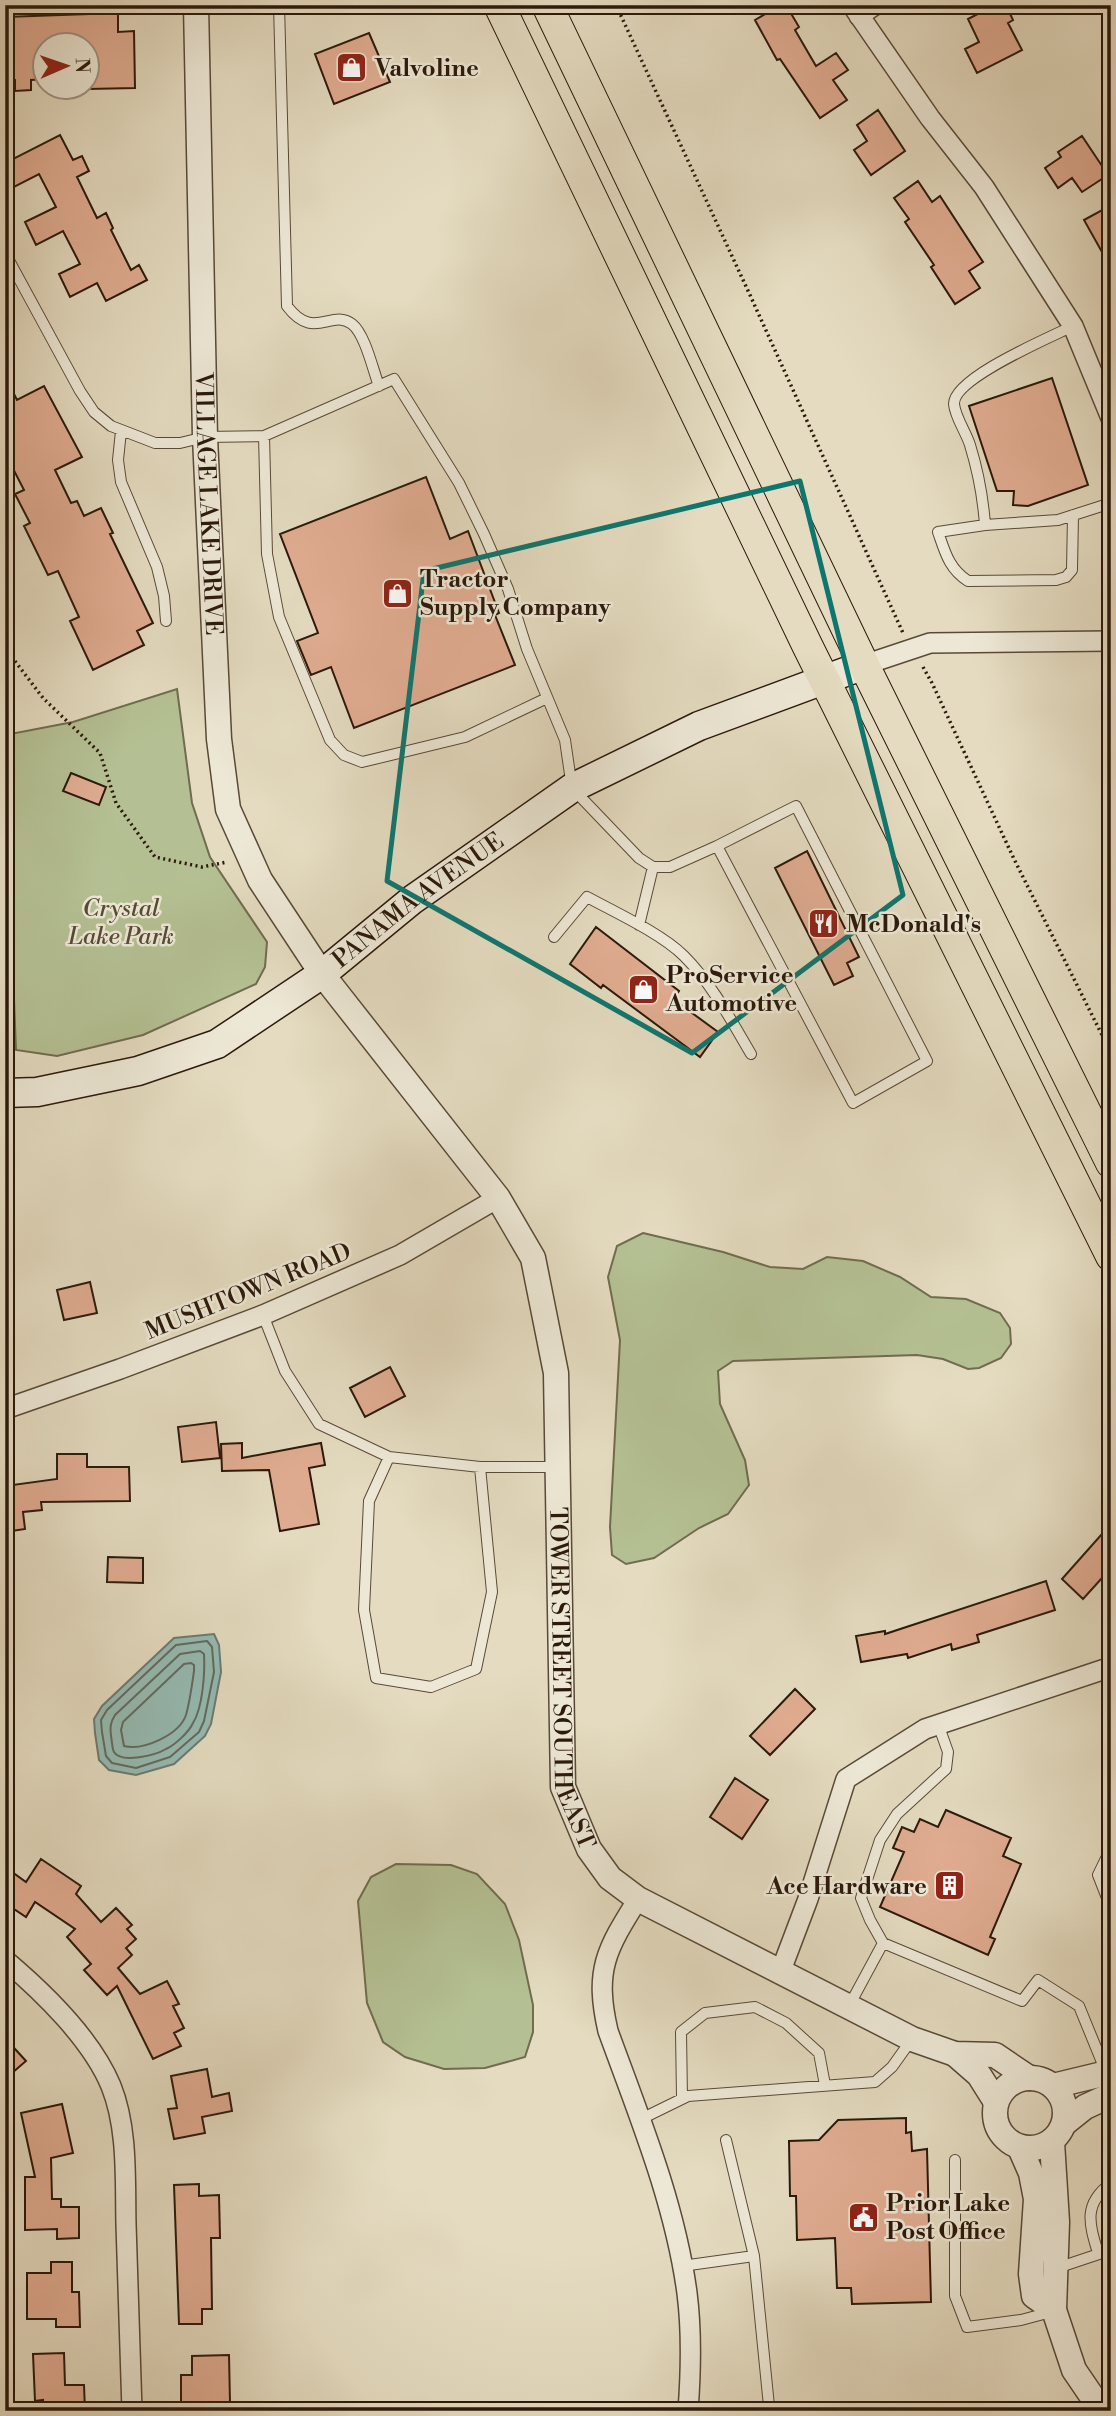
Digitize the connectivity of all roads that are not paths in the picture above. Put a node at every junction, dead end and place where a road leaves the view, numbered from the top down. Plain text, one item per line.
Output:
1 (196, 5) edge
2 (279, 5) edge
3 (499, 5) edge
4 (547, 5) edge
5 (862, 9) edge
6 (5, 253) edge
7 (1073, 326) junction
8 (379, 386) junction
9 (1111, 418) edge
10 (121, 431) junction
11 (264, 436) junction
12 (205, 437) junction
13 (1111, 503) edge
14 (1073, 515) junction
15 (985, 525) junction
16 (166, 621) dead end
17 (1111, 640) edge
18 (864, 665) junction
19 (823, 678) junction
20 (547, 698) junction
21 (572, 788) junction
22 (717, 846) junction
23 (653, 867) junction
24 (639, 925) junction
25 (554, 937) dead end
26 (322, 974) junction
27 (751, 1054) dead end
28 (5, 1093) edge
29 (1111, 1163) edge
30 (498, 1198) junction
31 (1111, 1256) edge
32 (263, 1315) junction
33 (5, 1409) edge
34 (389, 1457) junction
35 (480, 1467) junction
36 (558, 1467) junction
37 (1111, 1667) edge
38 (938, 1724) junction
39 (1111, 1773) edge
40 (1111, 1788) edge
41 (1111, 1848) edge
42 (1111, 1869) edge
43 (1098, 1875) junction
44 (638, 1899) junction
45 (1111, 1908) edge
46 (883, 1943) junction
47 (5, 1960) edge
48 (780, 1973) junction
49 (848, 2007) junction
50 (912, 2039) junction
51 (955, 2054) junction
52 (1029, 2078) junction
53 (1109, 2080) edge
54 (825, 2085) junction
55 (1053, 2085) junction
56 (682, 2098) junction
57 (996, 2102) junction
58 (639, 2120) junction
59 (1058, 2132) junction
60 (726, 2140) dead end
61 (1020, 2148) junction
62 (956, 2160) dead end
63 (1110, 2183) edge
64 (1111, 2250) edge
65 (1098, 2253) junction
66 (754, 2256) junction
67 (682, 2266) junction
68 (1057, 2268) junction
69 (1055, 2310) junction
70 (769, 2406) dead end
71 (132, 2411) edge
72 (688, 2411) edge
73 (1102, 2411) edge

1 - 12 street, VILLAGE LAKE DRIVE
2 - 8 lane
3 - 19 main road
4 - 18 main road
5 - 7 street
6 - 10 lane
7 - 9 street
7 - 15 lane
8 - 11 lane
8 - 20 lane
10 - 12 lane
10 - 16 lane
11 - 12 lane
11 - 20 lane
12 - 26 street, VILLAGE LAKE DRIVE
13 - 14 lane
14 - 15 lane
14 - 15 lane
17 - 18 street
18 - 19 main road, PANAMA AVENUE
18 - 29 main road
19 - 21 main road, PANAMA AVENUE
19 - 31 main road
20 - 21 lane
21 - 23 lane
21 - 26 main road, PANAMA AVENUE
22 - 22 lane
22 - 23 lane
23 - 24 lane
24 - 25 lane
24 - 27 lane
26 - 28 main road, PANAMA AVENUE
26 - 30 street, TOWER STREET SOUTHEAST
30 - 32 street, MUSHTOWN ROAD
30 - 36 street, TOWER STREET SOUTHEAST
32 - 33 street, MUSHTOWN ROAD
32 - 34 lane
34 - 35 lane
34 - 35 lane
35 - 36 lane
36 - 44 street, TOWER STREET SOUTHEAST
37 - 38 street
38 - 46 lane
38 - 48 street
39 - 40 lane
41 - 43 lane
42 - 43 lane
43 - 45 lane
44 - 48 street, TOWER STREET SOUTHEAST
44 - 58 street
46 - 49 lane
46 - 53 lane
47 - 71 street
48 - 49 street, TOWER STREET SOUTHEAST
49 - 50 street, TOWER STREET SOUTHEAST
50 - 51 street, TOWER STREET SOUTHEAST
50 - 54 lane
51 - 52 street
51 - 57 street
52 - 55 street
52 - 57 street
53 - 55 street
53 - 59 street
54 - 56 lane
54 - 56 lane
55 - 59 street
56 - 58 lane
57 - 61 street
58 - 67 street
59 - 61 street
59 - 68 street
60 - 66 lane
61 - 69 street
62 - 69 lane
63 - 65 lane
64 - 65 lane
65 - 68 lane
66 - 67 lane
66 - 70 lane
67 - 72 street
68 - 69 street
69 - 73 street

